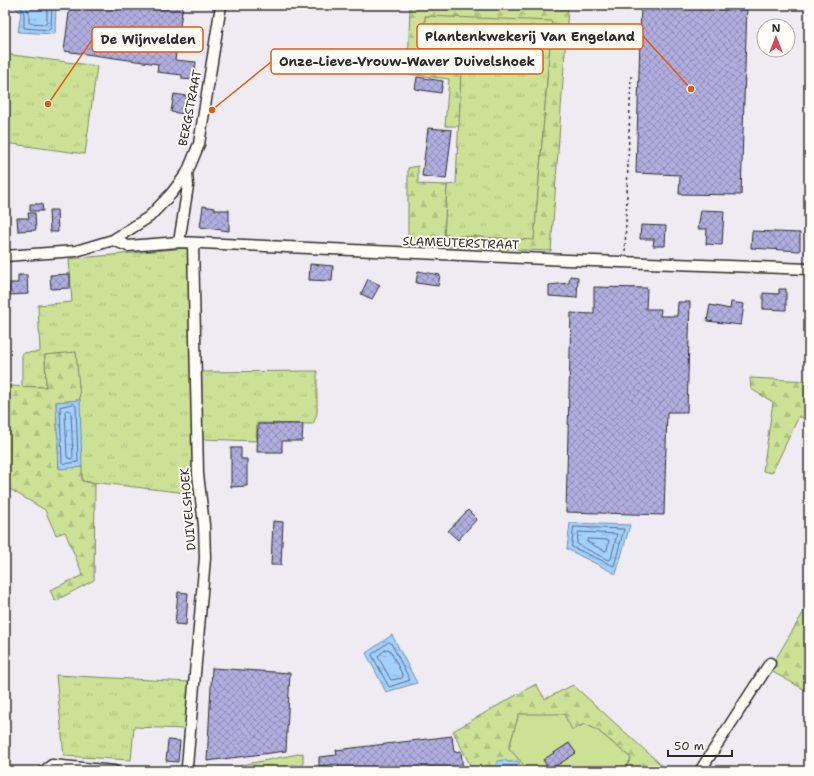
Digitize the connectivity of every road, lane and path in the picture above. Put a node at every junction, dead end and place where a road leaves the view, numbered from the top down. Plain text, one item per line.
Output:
1 (220, 5) edge
2 (631, 76) dead end
3 (187, 172) junction
4 (113, 240) junction
5 (179, 242) junction
6 (193, 244) junction
7 (5, 256) edge
8 (624, 262) junction
9 (809, 268) edge
10 (770, 663) dead end
11 (44, 771) edge
12 (114, 771) edge
13 (189, 771) edge
14 (700, 771) edge

1 - 3 street, BERGSTRAAT
2 - 8 path
3 - 4 street, BERGSTRAAT
3 - 5 street
4 - 5 street, SLAMEUTERSTRAAT
4 - 7 street, BERGSTRAAT
5 - 6 street, SLAMEUTERSTRAAT
6 - 8 street, SLAMEUTERSTRAAT
6 - 13 street, DUIVELSHOEK
8 - 9 street, SLAMEUTERSTRAAT
10 - 14 street
11 - 12 street

